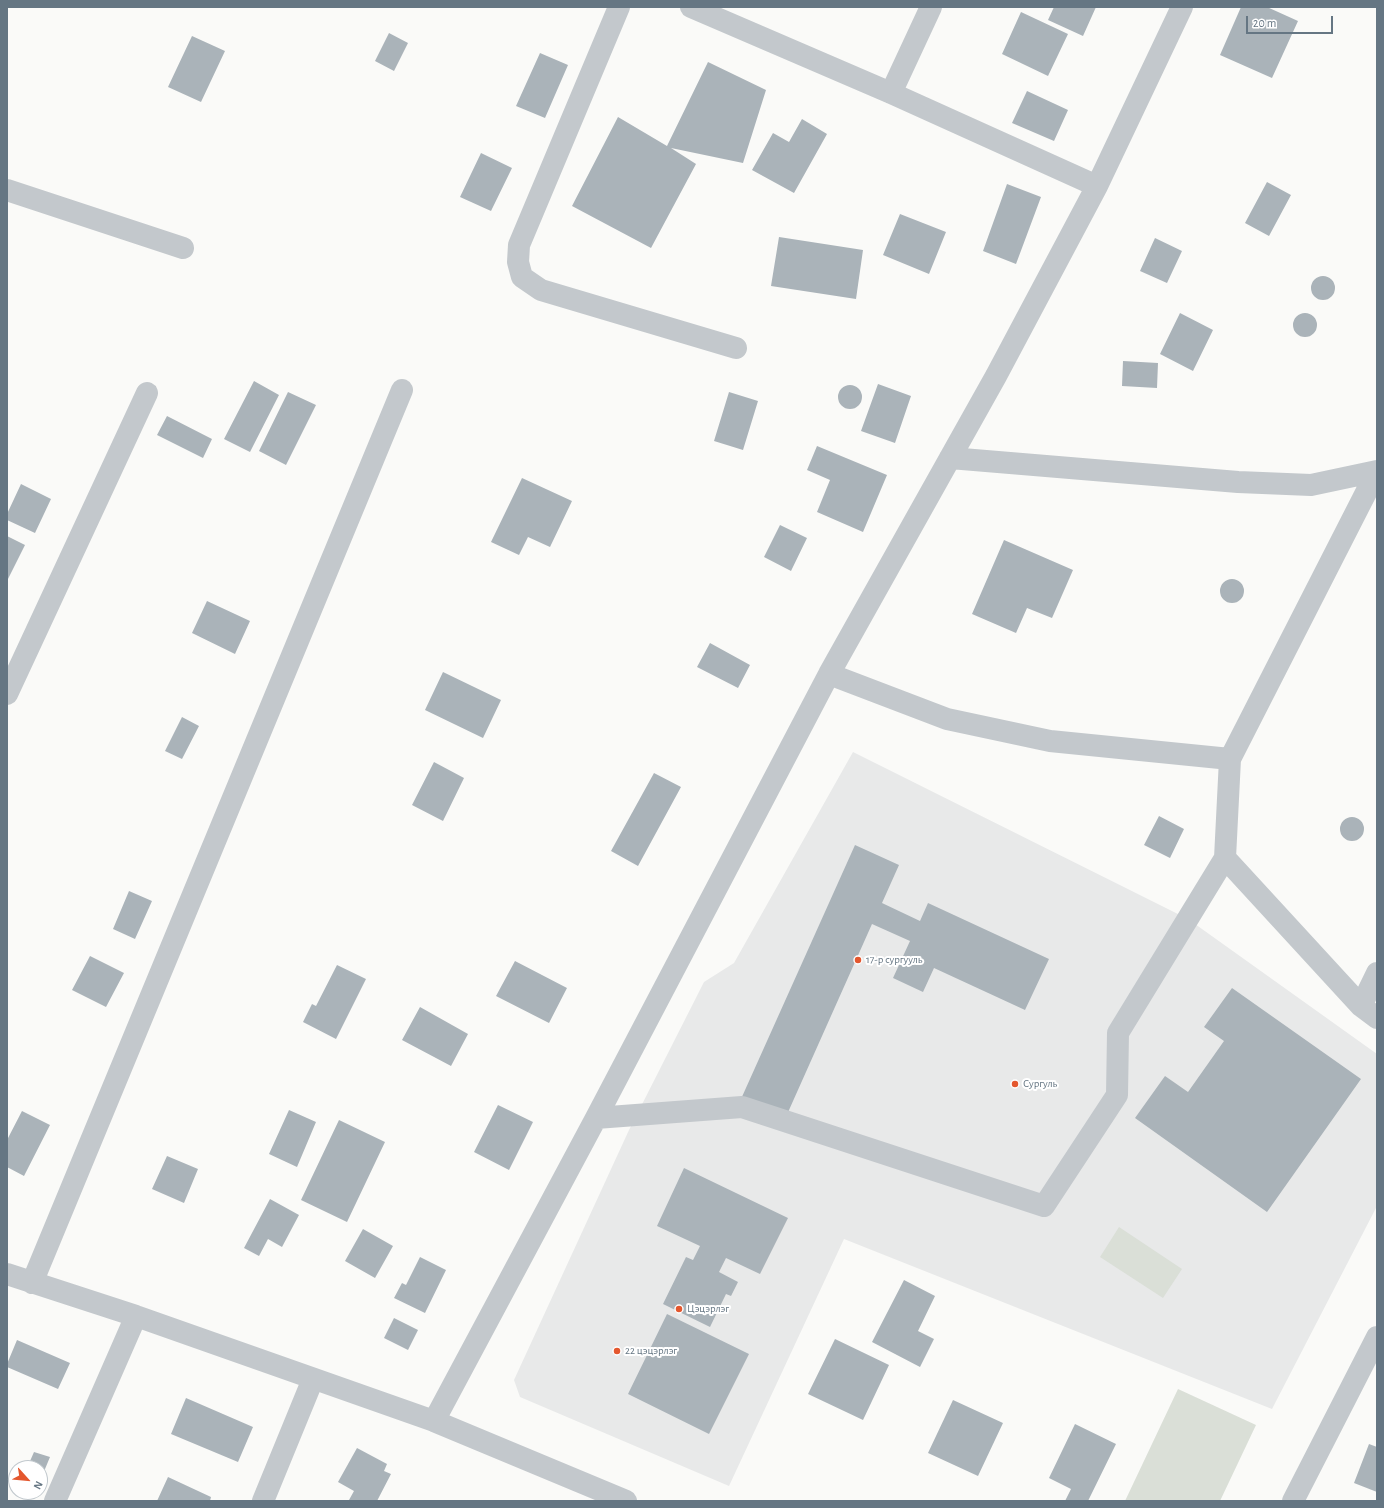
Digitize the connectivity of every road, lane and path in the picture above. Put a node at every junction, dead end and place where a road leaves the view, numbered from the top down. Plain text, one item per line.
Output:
1 (618, 7) edge
2 (691, 7) edge
3 (931, 7) edge
4 (1182, 7) edge
5 (890, 93) junction
6 (1097, 186) junction
7 (7, 190) edge
8 (183, 248) dead end
9 (736, 348) dead end
10 (402, 390) dead end
11 (147, 393) dead end
12 (950, 458) junction
13 (1377, 471) edge
14 (829, 674) junction
15 (7, 694) edge
16 (1230, 759) junction
17 (1225, 858) junction
18 (1377, 973) edge
19 (1369, 1012) edge
20 (596, 1118) junction
21 (7, 1274) edge
22 (32, 1283) junction
23 (136, 1316) junction
24 (1377, 1337) edge
25 (313, 1379) junction
26 (434, 1421) junction
27 (55, 1501) edge
28 (263, 1501) edge
29 (626, 1501) edge
30 (1293, 1501) edge

1 - 9 street
2 - 5 street
3 - 5 street
4 - 6 street
5 - 6 street
6 - 12 street
7 - 8 street
10 - 22 street
11 - 15 street
12 - 13 street
12 - 14 street
13 - 16 street
14 - 16 street
14 - 20 street
16 - 17 street
17 - 19 street
17 - 20 street
18 - 19 street
20 - 26 street
21 - 22 street
22 - 23 street
23 - 25 street
23 - 27 street
24 - 30 street
25 - 26 street
25 - 28 street
26 - 29 street

